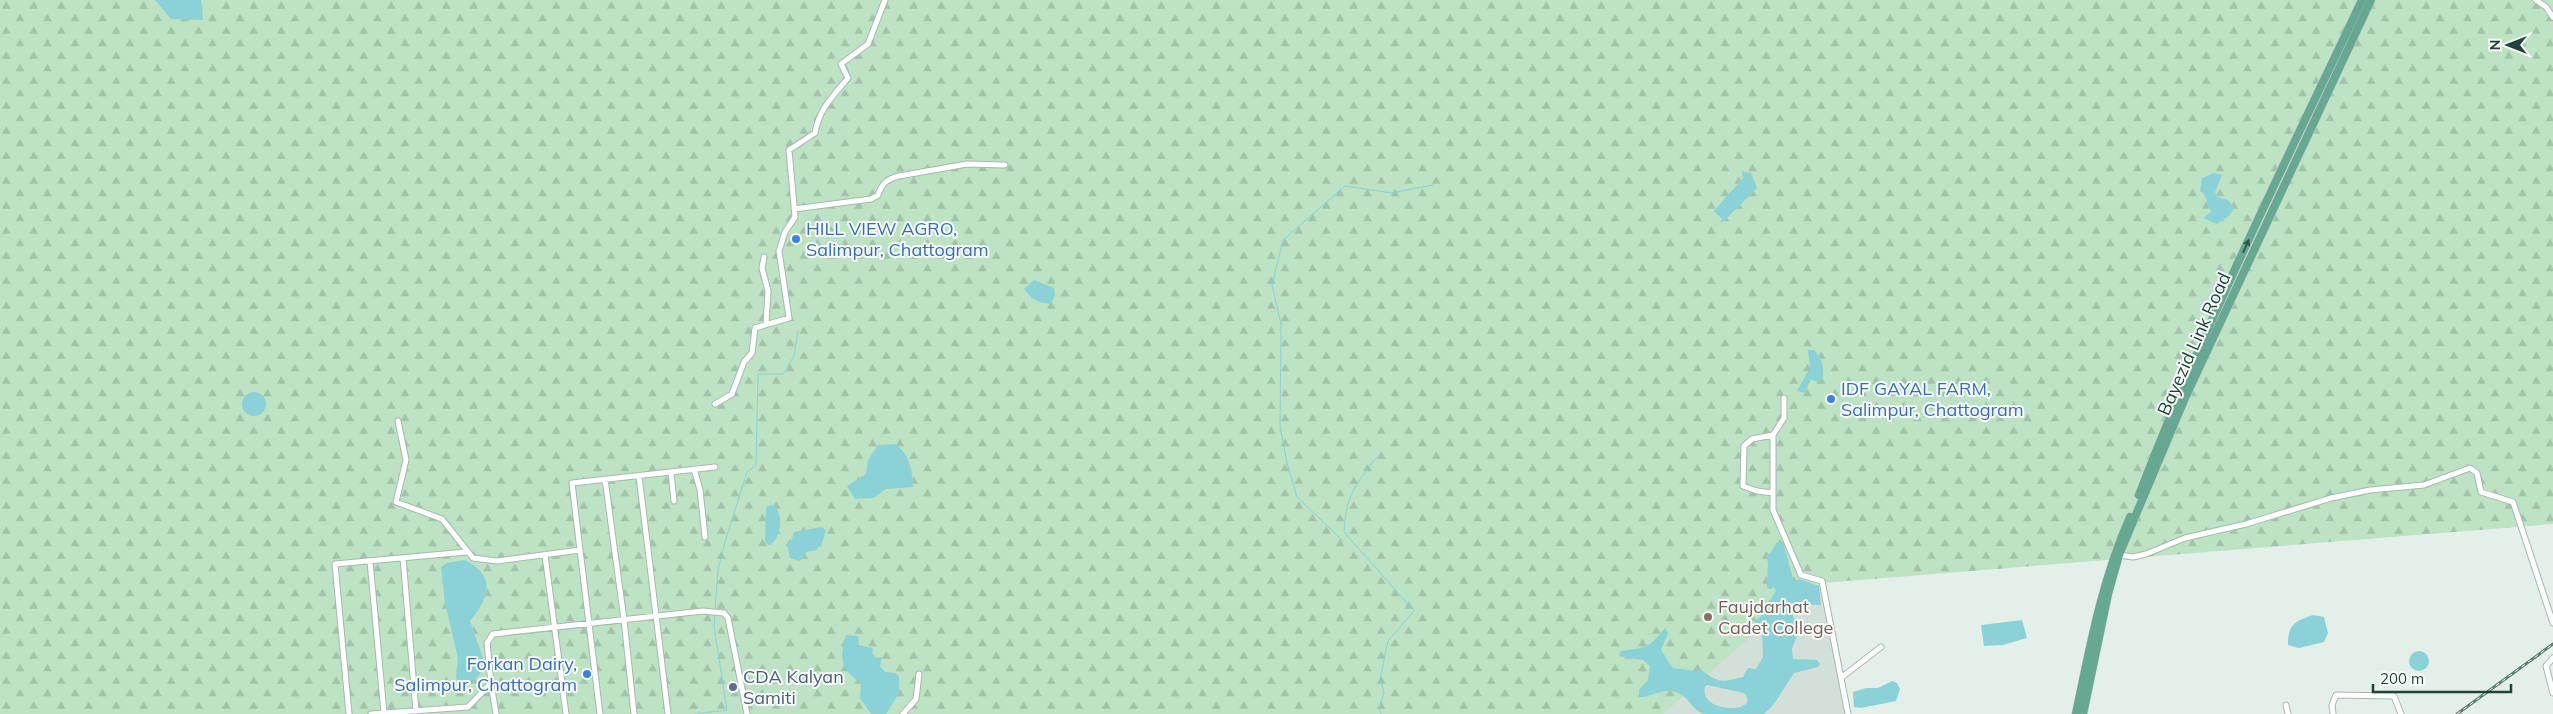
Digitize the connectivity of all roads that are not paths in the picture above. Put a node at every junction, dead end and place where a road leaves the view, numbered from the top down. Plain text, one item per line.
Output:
1 (885, 0) edge
2 (2536, 0) edge
3 (2366, 2) edge
4 (2553, 17) edge
5 (1005, 165) dead end
6 (794, 209) junction
7 (764, 257) dead end
8 (766, 324) junction
9 (1784, 398) dead end
10 (715, 404) dead end
11 (398, 421) dead end
12 (1773, 435) junction
13 (716, 467) dead end
14 (694, 469) junction
15 (671, 472) junction
16 (639, 476) junction
17 (605, 479) junction
18 (1773, 493) junction
19 (674, 501) dead end
20 (705, 537) dead end
21 (580, 550) junction
22 (466, 552) junction
23 (545, 555) junction
24 (2119, 555) junction
25 (403, 558) junction
26 (370, 561) junction
27 (655, 616) junction
28 (624, 620) junction
29 (2553, 622) edge
30 (588, 624) junction
31 (555, 628) junction
32 (1881, 646) dead end
33 (2553, 658) edge
34 (919, 674) dead end
35 (1842, 677) junction
36 (491, 683) junction
37 (2553, 693) edge
38 (2286, 705) dead end
39 (468, 707) junction
40 (416, 711) junction
41 (384, 713) edge
42 (404, 713) edge
43 (349, 714) edge
44 (372, 714) edge
45 (469, 714) edge
46 (496, 714) edge
47 (566, 714) edge
48 (600, 714) edge
49 (634, 714) edge
50 (668, 714) edge
51 (747, 714) edge
52 (902, 714) edge
53 (1848, 714) edge
54 (2076, 714) edge
55 (2083, 714) edge
56 (2288, 714) edge
57 (2333, 714) edge
58 (2401, 714) edge

1 - 6 street
2 - 4 street
3 - 24 main road, Bayezid Link Road
54 -> 3 main road, Bayezid Link Road
5 - 6 street
6 - 8 street
7 - 8 street
8 - 10 street
9 - 12 street
11 - 22 street
12 - 18 street
12 - 18 street
13 - 14 street
14 - 15 street
14 - 20 street
15 - 16 street
15 - 19 street
16 - 17 street
16 - 27 street
17 - 21 street
17 - 28 street
18 - 35 street
21 - 23 street
21 - 30 street
22 - 23 street
22 - 25 street
23 - 31 street
24 - 29 street
24 - 55 main road, Bayezid Link Road
25 - 26 street
25 - 40 street
26 - 41 street
26 - 43 street
27 - 28 street
27 - 50 street
27 - 51 street
28 - 30 street
28 - 49 street
30 - 31 street
30 - 48 street
31 - 36 street
31 - 47 street
32 - 35 street
33 - 37 street
34 - 52 street
35 - 53 street
36 - 39 street
36 - 46 street
38 - 56 street
39 - 40 street
39 - 45 street
40 - 42 street
41 - 42 street
41 - 44 street
57 - 58 street

